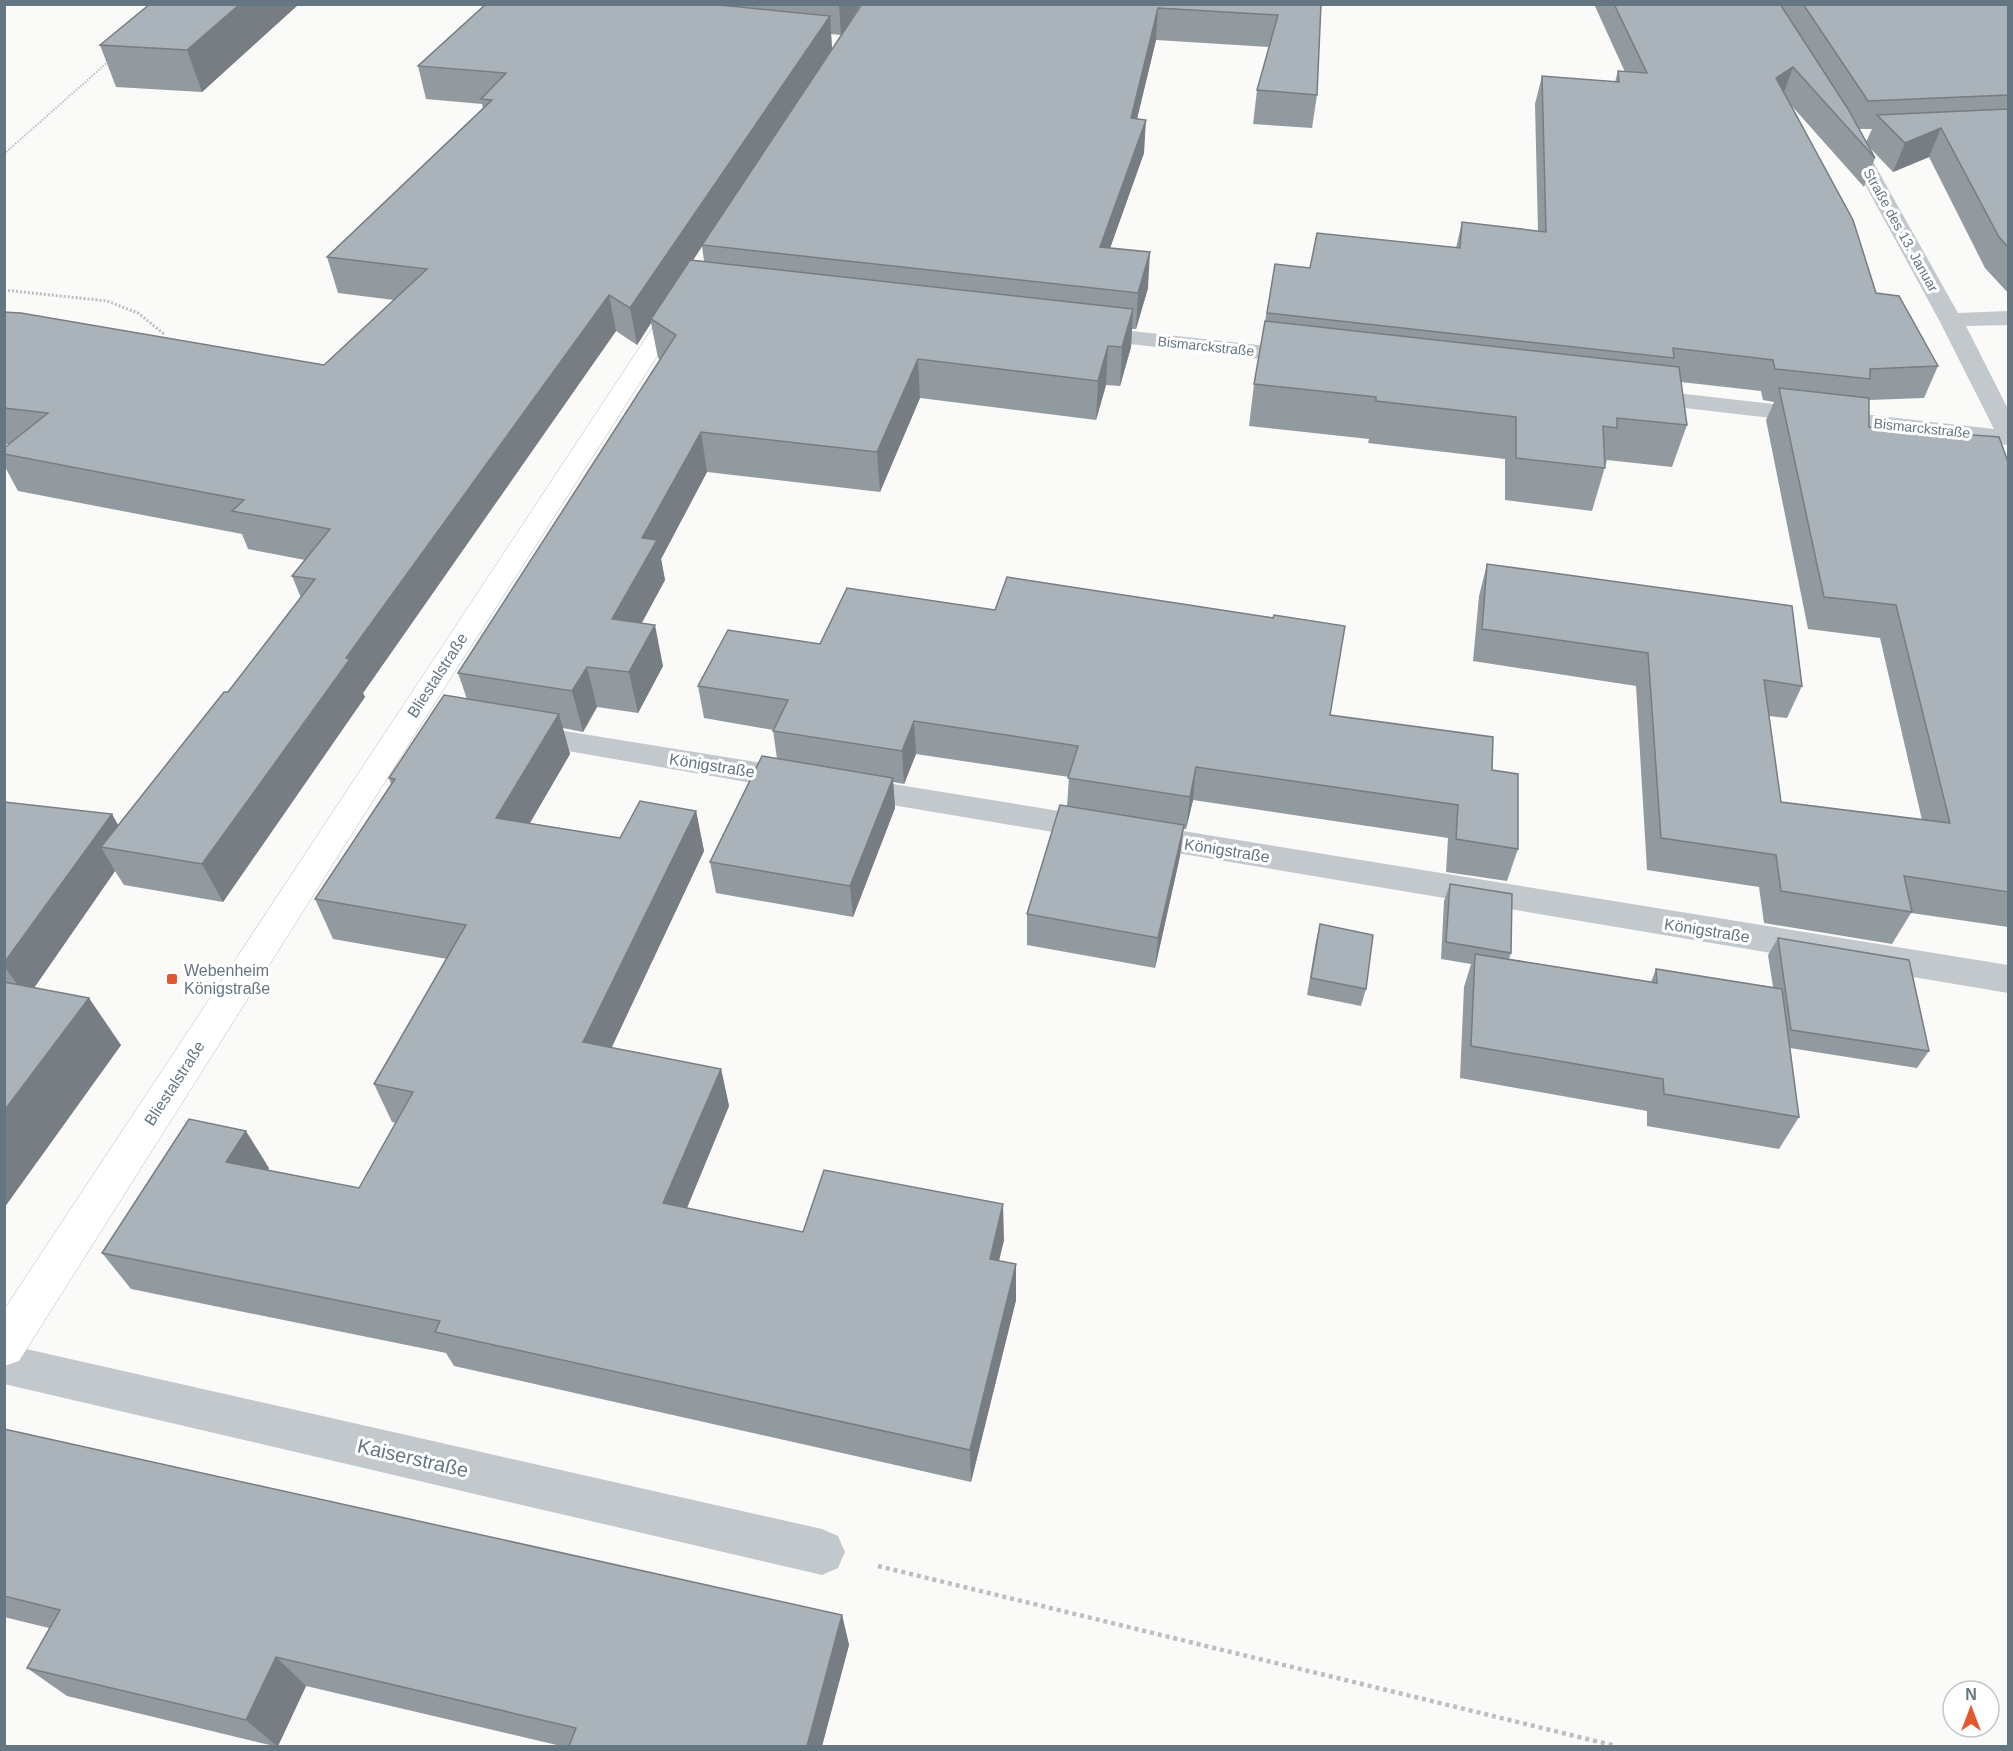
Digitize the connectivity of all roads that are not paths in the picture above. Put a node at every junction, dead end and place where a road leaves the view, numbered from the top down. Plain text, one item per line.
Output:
1 (1837, 118) edge
2 (696, 285) edge
3 (2008, 318) edge
4 (1951, 320) junction
5 (1058, 330) edge
6 (1320, 359) edge
7 (1617, 393) edge
8 (2008, 432) edge
9 (2008, 438) edge
10 (411, 716) junction
11 (446, 722) edge
12 (493, 729) edge
13 (2008, 979) edge
14 (4, 1347) edge
15 (4, 1364) edge
16 (822, 1552) road end

1 - 4 street, Straße des 13. Januar
2 - 10 main road, Bliestalstraße
3 - 4 street
4 - 8 street, Straße des 13. Januar
5 - 6 street, Bismarckstraße
7 - 9 street, Bismarckstraße
10 - 11 street
10 - 14 main road, Bliestalstraße
12 - 13 street, Königstraße
15 - 16 street, Kaiserstraße

